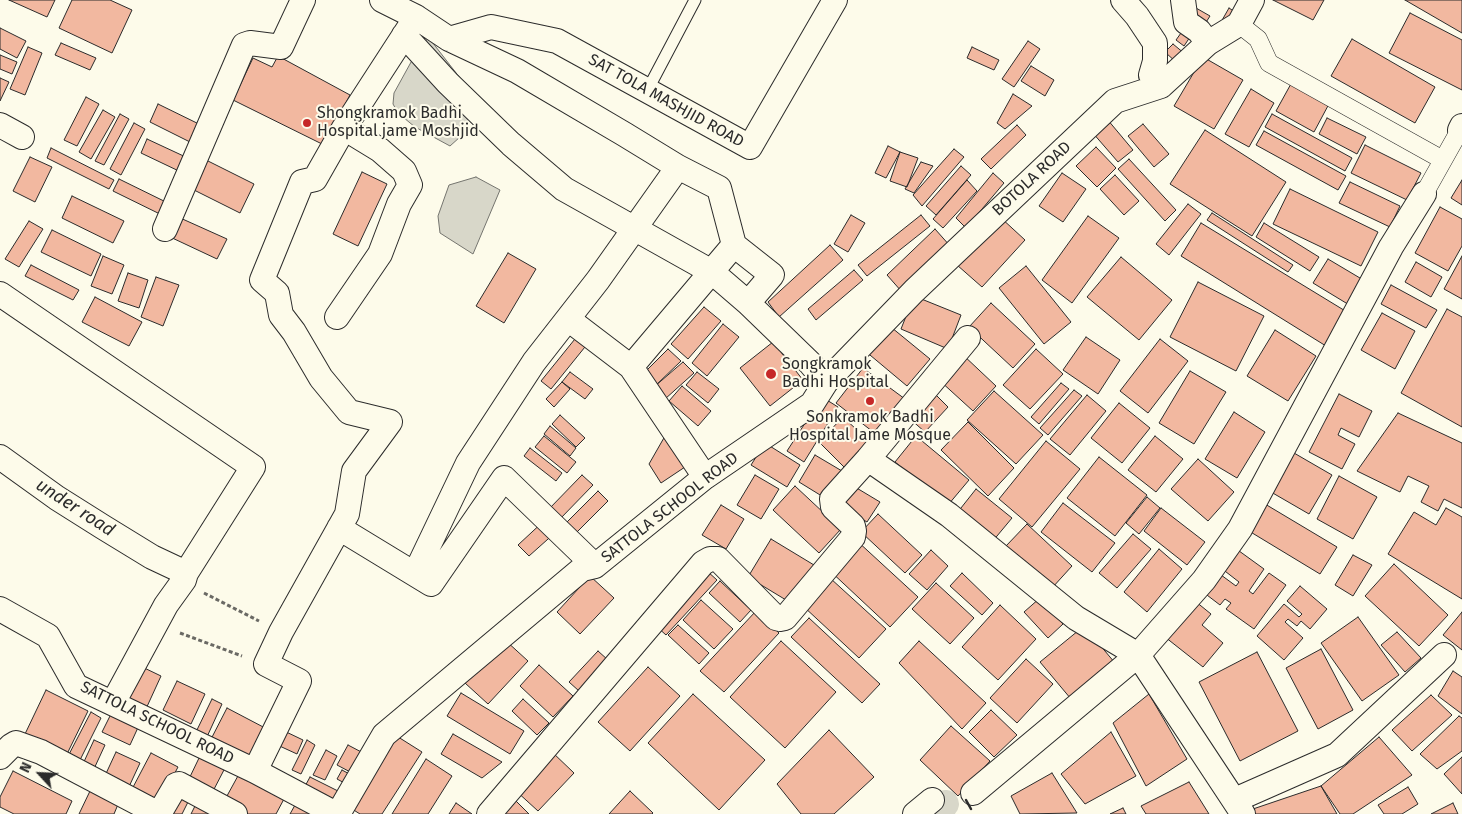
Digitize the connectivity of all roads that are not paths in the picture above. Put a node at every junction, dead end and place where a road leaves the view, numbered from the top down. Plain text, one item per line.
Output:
1 (303, 0) edge
2 (382, 0) edge
3 (694, 0) edge
4 (835, 0) edge
5 (1123, 0) edge
6 (1183, 0) edge
7 (1252, 0) edge
8 (1239, 24) junction
9 (410, 26) junction
10 (449, 39) junction
11 (1208, 43) junction
12 (1161, 86) junction
13 (647, 91) junction
14 (0, 125) edge
15 (344, 128) junction
16 (1461, 128) edge
17 (22, 137) dead end
18 (1443, 160) junction
19 (678, 167) junction
20 (1424, 194) joint
21 (636, 228) junction
22 (165, 229) dead end
23 (734, 246) junction
24 (712, 272) junction
25 (0, 294) edge
26 (748, 302) junction
27 (337, 317) dead end
28 (568, 319) junction
29 (968, 338) dead end
30 (631, 367) junction
31 (826, 382) junction
32 (0, 457) edge
33 (868, 458) junction
34 (705, 477) junction
35 (338, 528) junction
36 (595, 566) junction
37 (416, 574) junction
38 (184, 577) junction
39 (0, 609) edge
40 (1138, 655) junction
41 (1444, 655) dead end
42 (113, 702) junction
43 (0, 756) edge
44 (255, 771) junction
45 (973, 793) dead end
46 (1239, 807) edge
47 (236, 814) edge
48 (337, 814) edge
49 (489, 814) edge

1 - 22 street
2 - 9 street
3 - 13 lane
4 - 13 street, SAT TOLA MASHJID ROAD
5 - 12 street
6 - 11 street
7 - 8 street
8 - 11 street, BOTOLA ROAD
8 - 18 street
9 - 10 street
9 - 15 street
9 - 21 street
10 - 13 street, SAT TOLA MASHJID ROAD
10 - 19 street
11 - 12 street, BOTOLA ROAD
12 - 31 street, BOTOLA ROAD
14 - 17 street
15 - 27 street
15 - 35 street
16 - 18 street
18 - 20 street
19 - 21 street
19 - 23 street
20 - 40 street
21 - 24 street
21 - 28 street
23 - 24 street
23 - 26 street
24 - 26 street
24 - 30 street
25 - 38 street
26 - 31 street
28 - 30 street
28 - 37 street
29 - 33 street
30 - 34 street
31 - 34 street, SATTOLA SCHOOL ROAD
32 - 38 street
33 - 40 street
33 - 49 street
34 - 36 street, SATTOLA SCHOOL ROAD
35 - 37 street
35 - 44 street
36 - 37 street
36 - 48 street, SATTOLA SCHOOL ROAD
38 - 42 street
39 - 42 street, SATTOLA SCHOOL ROAD
40 - 45 street
40 - 46 street
41 - 46 street
42 - 44 street, SATTOLA SCHOOL ROAD
43 - 47 street
44 - 48 street, SATTOLA SCHOOL ROAD

